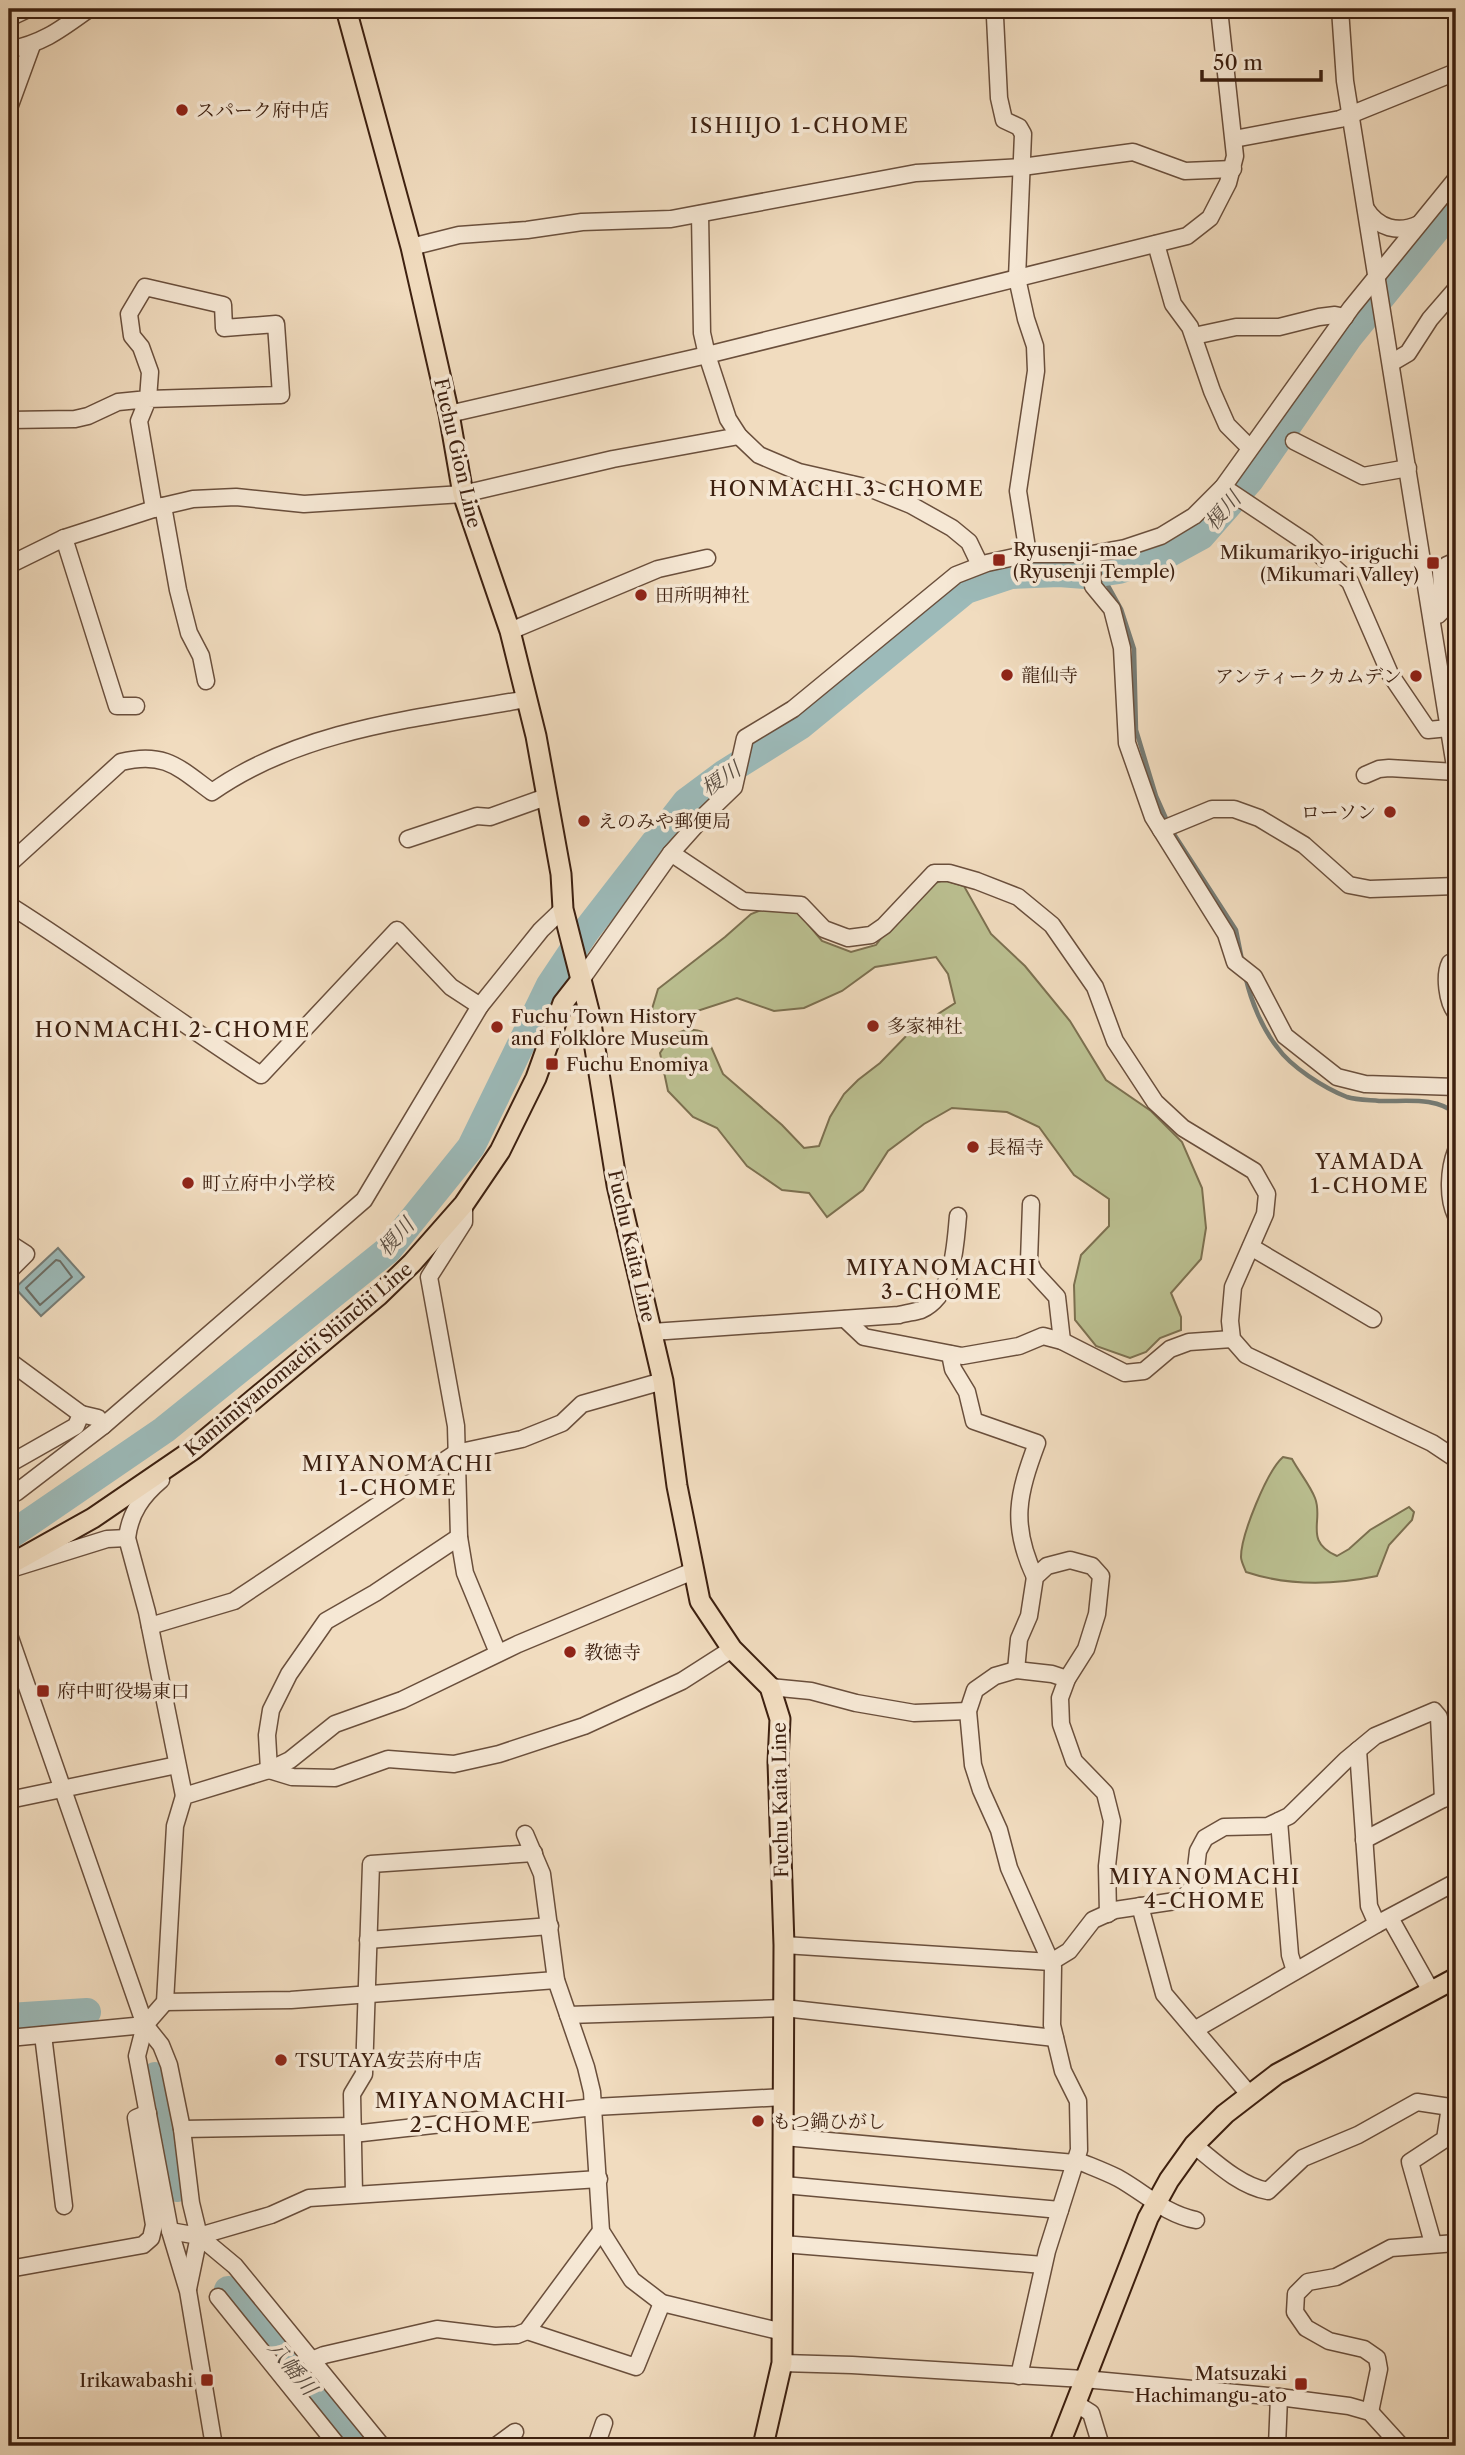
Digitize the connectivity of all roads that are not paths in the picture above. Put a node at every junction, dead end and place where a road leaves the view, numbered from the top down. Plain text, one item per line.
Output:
1 (28, 9) edge
2 (89, 9) edge
3 (346, 9) edge
4 (1219, 9) edge
5 (1340, 9) edge
6 (995, 17) dead end
7 (9, 18) edge
8 (32, 45) junction
9 (9, 50) edge
10 (1456, 72) edge
11 (9, 107) edge
12 (1351, 114) junction
13 (1234, 139) junction
14 (1022, 167) junction
15 (1233, 169) junction
16 (1456, 179) edge
17 (1366, 209) junction
18 (700, 214) junction
19 (1419, 225) junction
20 (1156, 244) junction
21 (411, 247) junction
22 (1017, 278) junction
23 (1377, 281) junction
24 (1456, 289) edge
25 (1345, 317) junction
26 (1194, 336) junction
27 (706, 355) junction
28 (1391, 363) junction
29 (148, 399) junction
30 (449, 414) junction
31 (9, 420) edge
32 (739, 436) junction
33 (1294, 441) dead end
34 (1251, 448) junction
35 (1408, 468) junction
36 (1223, 487) junction
37 (463, 494) junction
38 (158, 507) junction
39 (64, 538) junction
40 (1028, 554) junction
41 (1092, 554) junction
42 (707, 558) dead end
43 (11, 559) edge
44 (1456, 561) edge
45 (980, 565) junction
46 (1432, 617) junction
47 (510, 631) junction
48 (206, 681) dead end
49 (527, 699) junction
50 (136, 706) dead end
51 (1449, 728) junction
52 (1456, 773) edge
53 (1364, 775) dead end
54 (547, 797) junction
55 (1161, 830) junction
56 (408, 839) dead end
57 (671, 853) junction
58 (9, 864) edge
59 (1456, 886) edge
60 (9, 905) edge
61 (563, 909) junction
62 (1456, 962) edge
63 (579, 970) junction
64 (480, 1006) junction
65 (1456, 1013) edge
66 (1456, 1087) edge
67 (1456, 1151) edge
68 (464, 1204) junction
69 (1031, 1204) dead end
70 (958, 1216) dead end
71 (1456, 1216) edge
72 (9, 1243) edge
73 (1251, 1247) junction
74 (9, 1271) edge
75 (845, 1319) junction
76 (1373, 1319) dead end
77 (652, 1332) junction
78 (1232, 1339) junction
79 (1062, 1340) junction
80 (950, 1354) junction
81 (9, 1361) edge
82 (663, 1381) junction
83 (81, 1414) junction
84 (103, 1426) junction
85 (194, 1450) junction
86 (456, 1453) junction
87 (1456, 1459) edge
88 (9, 1464) edge
89 (9, 1496) edge
90 (459, 1537) junction
91 (127, 1538) junction
92 (9, 1567) edge
93 (693, 1571) junction
94 (1035, 1577) junction
95 (150, 1626) junction
96 (9, 1636) edge
97 (732, 1649) junction
98 (498, 1653) junction
99 (1016, 1670) junction
100 (1067, 1679) junction
101 (770, 1687) junction
102 (968, 1711) junction
103 (1358, 1750) junction
104 (177, 1765) junction
105 (269, 1770) junction
106 (63, 1790) junction
107 (184, 1796) junction
108 (1450, 1798) edge
109 (9, 1800) edge
110 (1279, 1821) junction
111 (525, 1834) dead end
112 (1364, 1840) junction
113 (534, 1853) junction
114 (1456, 1882) edge
115 (1140, 1906) junction
116 (1108, 1914) junction
117 (1383, 1921) junction
118 (550, 1926) junction
119 (369, 1940) junction
120 (783, 1945) junction
121 (1051, 1962) junction
122 (1295, 1971) junction
123 (1456, 1978) edge
124 (556, 1980) junction
125 (1431, 1992) junction
126 (366, 1995) junction
127 (165, 2002) junction
128 (783, 2008) junction
129 (568, 2015) junction
130 (145, 2025) junction
131 (1195, 2029) junction
132 (43, 2035) junction
133 (9, 2038) edge
134 (1055, 2038) junction
135 (1249, 2094) junction
136 (783, 2097) junction
137 (1453, 2105) edge
138 (594, 2108) junction
139 (148, 2113) junction
140 (182, 2129) junction
141 (353, 2130) junction
142 (783, 2137) junction
143 (1194, 2145) junction
144 (1076, 2162) junction
145 (599, 2179) junction
146 (783, 2185) junction
147 (354, 2193) junction
148 (1155, 2204) junction
149 (64, 2206) dead end
150 (1060, 2210) junction
151 (1196, 2220) dead end
152 (170, 2231) junction
153 (601, 2231) junction
154 (199, 2236) junction
155 (1456, 2243) edge
156 (783, 2244) junction
157 (1433, 2244) junction
158 (1043, 2265) junction
159 (9, 2269) edge
160 (188, 2291) junction
161 (218, 2297) dead end
162 (663, 2303) junction
163 (527, 2331) junction
164 (783, 2332) junction
165 (312, 2360) junction
166 (782, 2364) junction
167 (1019, 2376) junction
168 (1084, 2379) junction
169 (1279, 2397) junction
170 (1075, 2403) junction
171 (1370, 2412) junction
172 (604, 2423) dead end
173 (515, 2432) dead end
174 (214, 2446) edge
175 (338, 2446) edge
176 (382, 2446) edge
177 (496, 2446) edge
178 (596, 2446) edge
179 (763, 2446) edge
180 (1059, 2446) edge
181 (1101, 2446) edge
182 (1277, 2446) edge
183 (1401, 2446) edge

1 - 7 street
2 - 8 street
3 - 21 main road, Fuchu Gion Line
4 - 13 street
5 - 12 street
6 - 14 street
8 - 9 street
8 - 11 street
10 - 12 street
12 - 13 street
12 - 17 street
13 - 15 street
14 - 15 street
14 - 18 street
14 - 22 street
15 - 20 street
16 - 19 street
17 - 19 street
17 - 23 street
18 - 21 street
18 - 27 street
19 - 23 street
20 - 22 street
20 - 26 street
21 - 30 main road, Fuchu Gion Line
22 - 27 street
22 - 40 street
23 - 25 street
23 - 28 street
24 - 28 street
25 - 26 street
25 - 34 street
26 - 34 street
27 - 30 street
27 - 32 street
28 - 35 street
29 - 29 street
29 - 31 street
29 - 38 street
30 - 37 main road, Fuchu Gion Line
32 - 37 street
32 - 45 street
33 - 35 street
34 - 36 street
35 - 46 street
36 - 41 street
36 - 51 street
37 - 38 street
37 - 47 main road, Fuchu Gion Line
38 - 39 street
38 - 48 street
39 - 43 street
39 - 50 street
40 - 41 street
40 - 45 street
41 - 55 street
42 - 47 street
44 - 46 street
45 - 57 street
46 - 51 street
47 - 49 main road, Fuchu Gion Line
49 - 54 main road, Fuchu Gion Line
49 - 58 street
51 - 52 street
52 - 53 street
54 - 56 street
54 - 61 main road, Fuchu Gion Line
55 - 59 street
55 - 66 street
57 - 63 street
57 - 73 street
60 - 64 street
61 - 63 main road, Fuchu Gion Line
61 - 64 street
62 - 65 street
63 - 68 main road, Kamimiyanomachi Shinchi Line
63 - 77 main road, Fuchu Kaita Line
64 - 84 street
67 - 71 street
68 - 85 main road, Kamimiyanomachi Shinchi Line
68 - 86 street
69 - 79 street
70 - 75 street
72 - 74 street
73 - 76 street
73 - 78 street
75 - 77 street
75 - 80 street
77 - 82 main road, Fuchu Kaita Line
78 - 79 street
78 - 87 street
79 - 80 street
80 - 94 street
81 - 83 street
82 - 86 street
82 - 93 main road, Fuchu Kaita Line
83 - 84 street
83 - 88 street
84 - 89 street
85 - 91 street
85 - 92 main road, Kamimiyanomachi Shinchi Line
86 - 90 street
86 - 95 street
90 - 98 street
90 - 105 street
91 - 92 street
91 - 95 street
93 - 97 main road, Fuchu Kaita Line
93 - 98 street
94 - 99 street
94 - 100 street
95 - 104 street
96 - 106 street
97 - 101 main road, Fuchu Kaita Line
97 - 105 street
98 - 105 street
99 - 100 street
99 - 102 street
100 - 116 street
101 - 102 street
101 - 120 main road, Fuchu Kaita Line
102 - 121 street
103 - 108 street
103 - 110 street
103 - 112 street
104 - 106 street
104 - 107 street
105 - 107 street
106 - 109 street
106 - 130 street
107 - 127 street
108 - 112 street
110 - 115 street
110 - 122 street
111 - 113 street
112 - 117 street
113 - 118 street
113 - 119 street
114 - 117 street
115 - 116 street
115 - 131 street
116 - 121 street
117 - 122 street
117 - 125 street
118 - 119 street
118 - 124 street
119 - 126 street
120 - 121 street
120 - 128 main road, Fuchu Kaita Line
121 - 134 street
122 - 131 street
123 - 125 main road
124 - 126 street
124 - 129 street
125 - 135 main road
126 - 127 street
126 - 141 street
127 - 130 street
128 - 129 street
128 - 134 street
128 - 136 main road, Fuchu Kaita Line
129 - 138 street
130 - 132 street
130 - 139 street
130 - 140 street
131 - 135 street
132 - 133 street
132 - 149 street
134 - 144 street
135 - 143 main road
136 - 138 street
136 - 142 main road, Fuchu Kaita Line
137 - 143 street
137 - 157 street
138 - 141 street
138 - 145 street
139 - 152 street
139 - 159 street
140 - 141 street
140 - 154 street
141 - 147 street
142 - 144 street
142 - 146 main road, Fuchu Kaita Line
143 - 148 main road
144 - 148 street
144 - 150 street
145 - 147 street
145 - 153 street
146 - 150 street
146 - 156 main road, Fuchu Kaita Line
147 - 154 street
148 - 151 street
148 - 168 main road
150 - 158 street
152 - 154 street
152 - 160 street
153 - 162 street
153 - 163 street
154 - 160 street
154 - 165 street
155 - 157 street
156 - 158 street
156 - 164 main road, Fuchu Kaita Line
157 - 171 street
158 - 167 street
160 - 174 street
161 - 175 street
162 - 163 street
162 - 164 street
163 - 165 street
164 - 166 main road, Fuchu Kaita Line
165 - 176 street
166 - 167 street
166 - 179 main road, Fuchu Kaita Line
167 - 168 street
168 - 169 street
168 - 170 main road
169 - 171 street
169 - 182 street
170 - 180 main road
170 - 181 street
171 - 183 street
172 - 178 street
173 - 177 street

